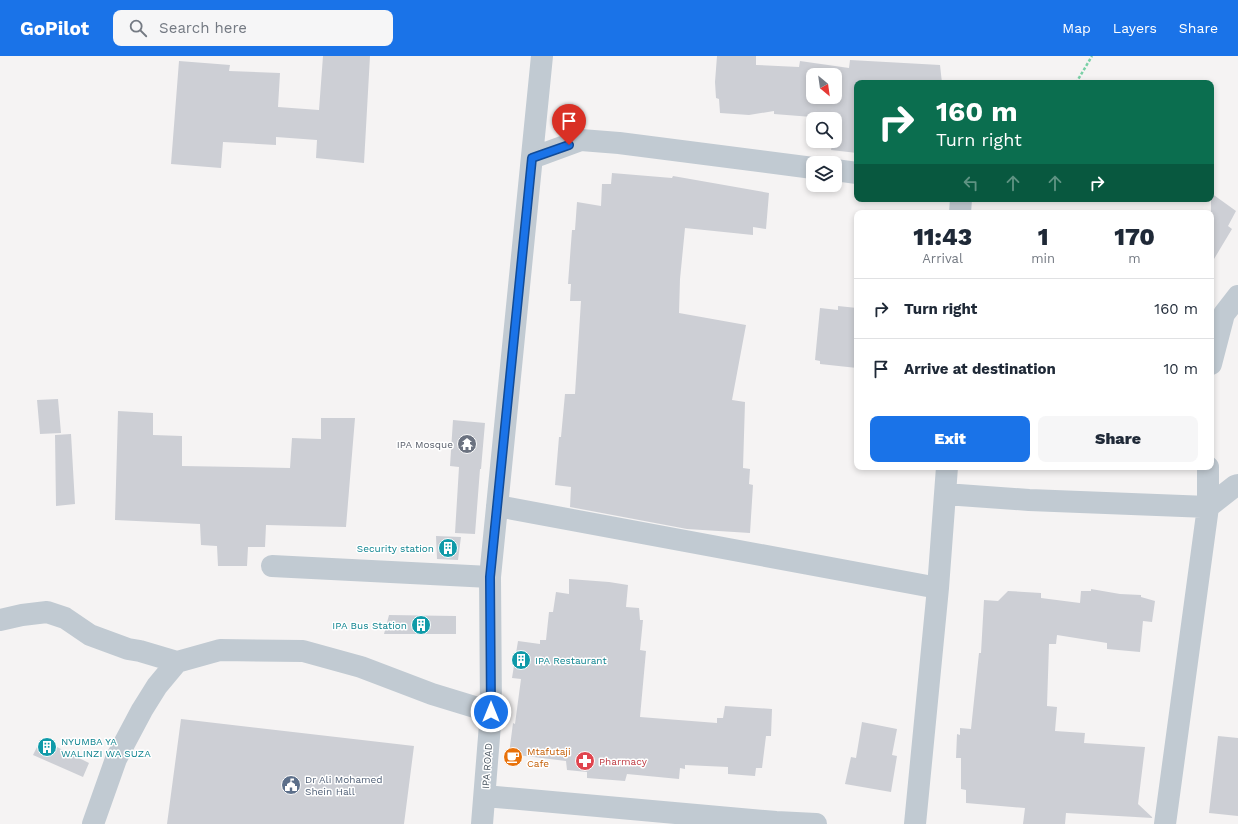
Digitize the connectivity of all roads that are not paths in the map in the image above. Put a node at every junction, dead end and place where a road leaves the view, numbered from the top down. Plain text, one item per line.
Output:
1 (542, 56) edge
2 (532, 158) junction
3 (806, 167) edge
4 (842, 171) edge
5 (854, 173) edge
6 (1238, 296) edge
7 (1214, 352) edge
8 (947, 470) edge
9 (1208, 470) edge
10 (1238, 485) edge
11 (945, 494) junction
12 (497, 506) junction
13 (1208, 507) junction
14 (272, 566) dead end
15 (490, 577) junction
16 (938, 588) junction
17 (0, 620) edge
18 (177, 662) junction
19 (491, 712) junction
20 (485, 796) junction
21 (94, 824) edge
22 (482, 824) edge
23 (816, 824) edge
24 (915, 824) edge
25 (1165, 824) edge

1 - 2 street, IPA ROAD
2 - 3 street
2 - 12 street, IPA ROAD
4 - 5 street
6 - 7 street
8 - 11 street
9 - 13 street
10 - 13 street
11 - 13 street
11 - 16 street
12 - 15 street, IPA ROAD
12 - 16 street
13 - 25 street
14 - 15 street
15 - 19 street, IPA ROAD
16 - 24 street
17 - 18 street
18 - 19 street
18 - 21 street
19 - 20 street, IPA ROAD
20 - 22 street, IPA ROAD
20 - 23 street

